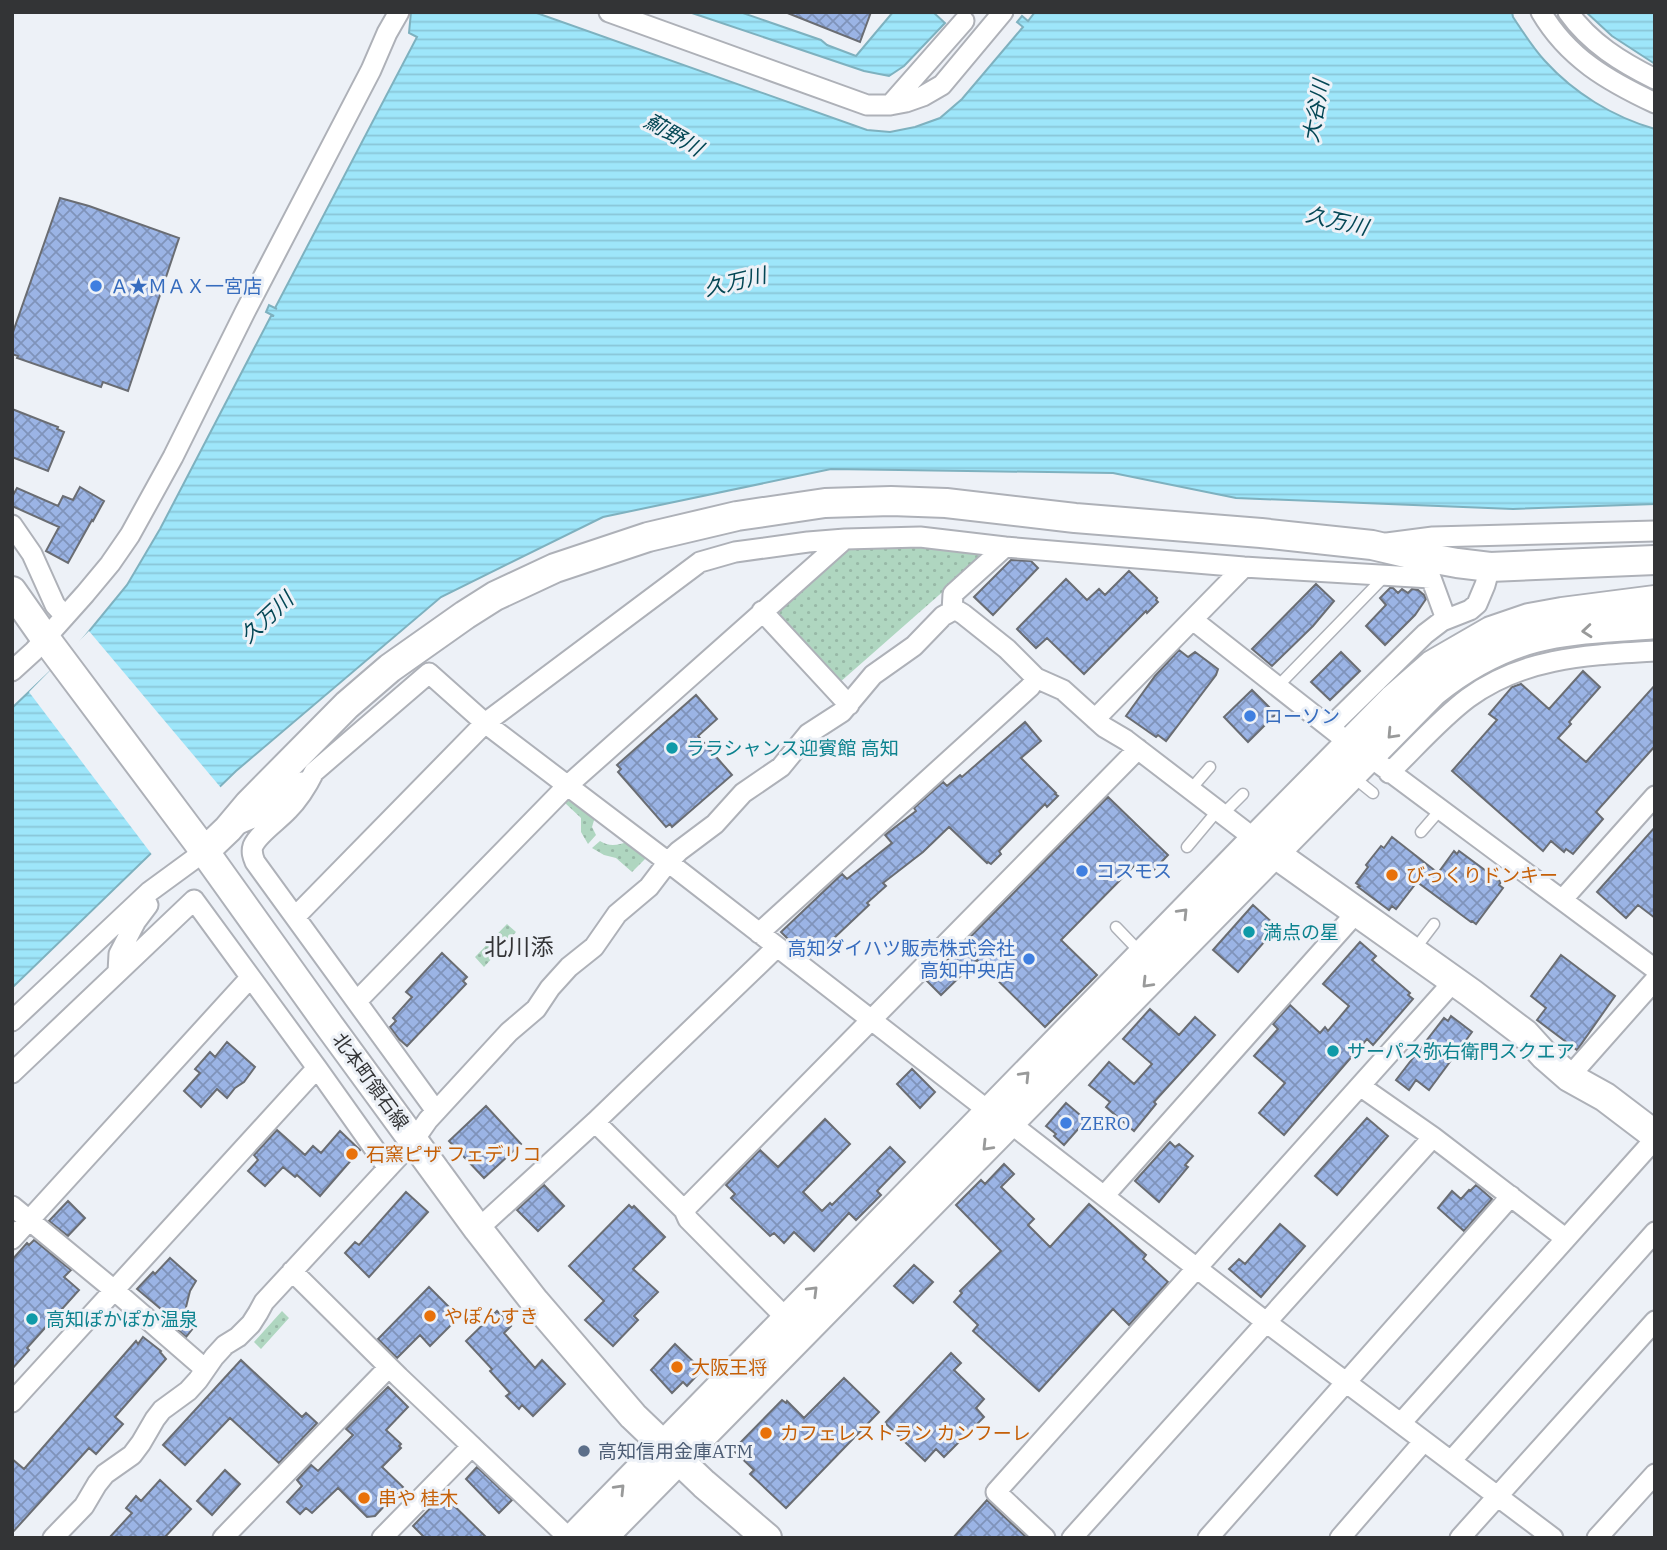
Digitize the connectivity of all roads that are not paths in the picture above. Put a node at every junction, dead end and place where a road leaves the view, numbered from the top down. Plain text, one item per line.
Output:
1 (987, 12) edge
2 (1003, 12) edge
3 (1541, 12) edge
4 (1568, 12) edge
5 (613, 13) edge
6 (392, 19) edge
7 (964, 21) dead end
8 (984, 35) junction
9 (1655, 79) edge
10 (1655, 103) edge
11 (890, 105) junction
12 (12, 525) edge
13 (1655, 531) edge
14 (845, 538) junction
15 (1372, 545) junction
16 (1005, 547) junction
17 (1655, 560) edge
18 (1244, 567) junction
19 (1490, 567) junction
20 (1386, 575) junction
21 (12, 591) edge
22 (1655, 600) edge
23 (762, 611) junction
24 (952, 611) junction
25 (65, 616) junction
26 (1193, 620) junction
27 (1446, 620) junction
28 (1655, 624) edge
29 (49, 643) junction
30 (1655, 650) edge
31 (12, 671) edge
32 (1036, 678) junction
33 (1278, 686) junction
34 (849, 705) junction
35 (1095, 719) junction
36 (485, 723) junction
37 (1346, 746) junction
38 (1138, 749) junction
39 (1210, 767) dead end
40 (314, 772) junction
41 (567, 786) junction
42 (1191, 789) junction
43 (1373, 793) dead end
44 (1243, 794) dead end
45 (1655, 796) edge
46 (1440, 810) junction
47 (1221, 812) junction
48 (228, 829) junction
49 (1421, 832) dead end
50 (201, 846) junction
51 (1265, 846) junction
52 (1187, 847) dead end
53 (668, 862) junction
54 (165, 882) junction
55 (1562, 900) junction
56 (1356, 913) junction
57 (295, 917) junction
58 (1434, 924) dead end
59 (1116, 927) dead end
60 (759, 933) junction
61 (776, 947) junction
62 (1413, 952) junction
63 (1143, 955) junction
64 (1655, 969) edge
65 (118, 972) junction
66 (250, 978) junction
67 (1655, 980) edge
68 (1467, 987) junction
69 (357, 1001) junction
70 (870, 1020) junction
71 (12, 1021) edge
72 (317, 1068) junction
73 (12, 1073) edge
74 (1569, 1077) junction
75 (1360, 1086) junction
76 (436, 1111) junction
77 (1000, 1118) junction
78 (595, 1122) junction
79 (1433, 1137) junction
80 (1655, 1137) edge
81 (414, 1140) junction
82 (388, 1168) junction
83 (1104, 1196) junction
84 (1511, 1196) junction
85 (12, 1206) edge
86 (684, 1210) junction
87 (29, 1220) junction
88 (478, 1229) junction
89 (1655, 1232) edge
90 (1566, 1238) junction
91 (12, 1239) edge
92 (1196, 1268) junction
93 (292, 1271) junction
94 (114, 1290) junction
95 (786, 1318) junction
96 (1655, 1321) edge
97 (1266, 1322) junction
98 (389, 1367) junction
99 (205, 1369) junction
100 (1346, 1382) junction
101 (12, 1402) edge
102 (1401, 1423) junction
103 (1424, 1441) junction
104 (472, 1446) junction
105 (671, 1453) junction
106 (1451, 1461) junction
107 (1655, 1474) edge
108 (1497, 1496) junction
109 (53, 1538) edge
110 (223, 1538) edge
111 (382, 1538) edge
112 (571, 1538) edge
113 (602, 1538) edge
114 (767, 1538) edge
115 (1045, 1538) edge
116 (1072, 1538) edge
117 (1208, 1538) edge
118 (1340, 1538) edge
119 (1460, 1538) edge
120 (1553, 1538) edge
121 (1597, 1538) edge

1 - 8 street
2 - 8 street
3 - 10 street
4 - 9 street
5 - 11 street
6 - 25 street
7 - 11 street
8 - 11 street
12 - 25 street
13 - 15 street
14 - 16 street
14 - 23 street
14 - 36 street
15 - 19 street
15 - 48 street
16 - 18 street
16 - 24 street
17 - 19 street
18 - 20 street
18 - 26 street
19 - 27 street
20 - 27 street
20 - 33 lane
21 - 29 street, 北本町領石線
22 - 37 street
23 - 34 street
23 - 41 street
24 - 32 street
24 - 34 street
25 - 29 street
26 - 33 street
26 - 35 street
27 - 37 street
28 -> 37 street
29 - 31 street
29 - 50 street, 北本町領石線
30 - 37 street
32 - 35 street
32 - 60 street
33 - 37 street
34 - 53 street
35 - 38 street
36 - 40 street
36 - 41 street
36 - 57 street
37 - 43 lane
37 - 46 street
37 - 51 street
38 - 42 street
38 - 70 street
39 - 42 lane
40 - 48 street
40 - 57 street
41 - 53 street
41 - 69 street
42 - 47 street
44 - 47 lane
45 - 55 street
46 - 49 lane
46 - 55 street
47 - 51 street
47 - 52 lane
48 - 50 street
50 - 54 street
50 - 81 street, 北本町領石線
51 - 56 street
63 -> 51 street
51 -> 77 street
53 - 60 street
53 - 76 street
54 - 65 street
54 - 71 street
55 - 64 street
56 - 62 street
56 - 83 street
57 - 69 street
58 - 62 lane
59 - 63 lane
60 - 61 street
61 - 70 street
61 - 78 street
62 - 68 street
77 -> 63 street
65 - 66 street
65 - 73 street
66 - 72 street
66 - 87 street
67 - 74 street
68 - 74 street
68 - 75 street
69 - 76 street
70 - 77 street
70 - 86 street
72 - 82 street
72 - 94 street
74 - 80 street
75 - 79 street
75 - 92 street
76 - 81 street
77 - 83 street
95 -> 77 street
77 -> 105 street
78 - 86 street
78 - 88 street
79 - 84 street
79 - 97 street
80 - 90 street
81 - 82 street
81 - 88 street, 北本町領石線
82 - 93 street
83 - 92 street
84 - 90 street
84 - 100 street
85 - 87 street
86 - 95 street
87 - 91 street
87 - 94 street
88 - 105 street, 北本町領石線
89 - 106 street
90 - 102 street
92 - 97 street
92 - 115 street
93 - 98 street
93 - 99 street
94 - 99 street
94 - 101 street
95 - 105 street
96 - 108 street
97 - 100 street
97 - 116 street
98 - 104 street
98 - 110 street
99 - 109 street
100 - 102 street
100 - 117 street
102 - 103 street
103 - 106 street
103 - 118 street
104 - 111 street
104 - 112 street
112 -> 105 street
105 - 113 street
105 - 114 street, 北本町領石線
106 - 108 street
107 - 121 street
108 - 119 street
108 - 120 street

